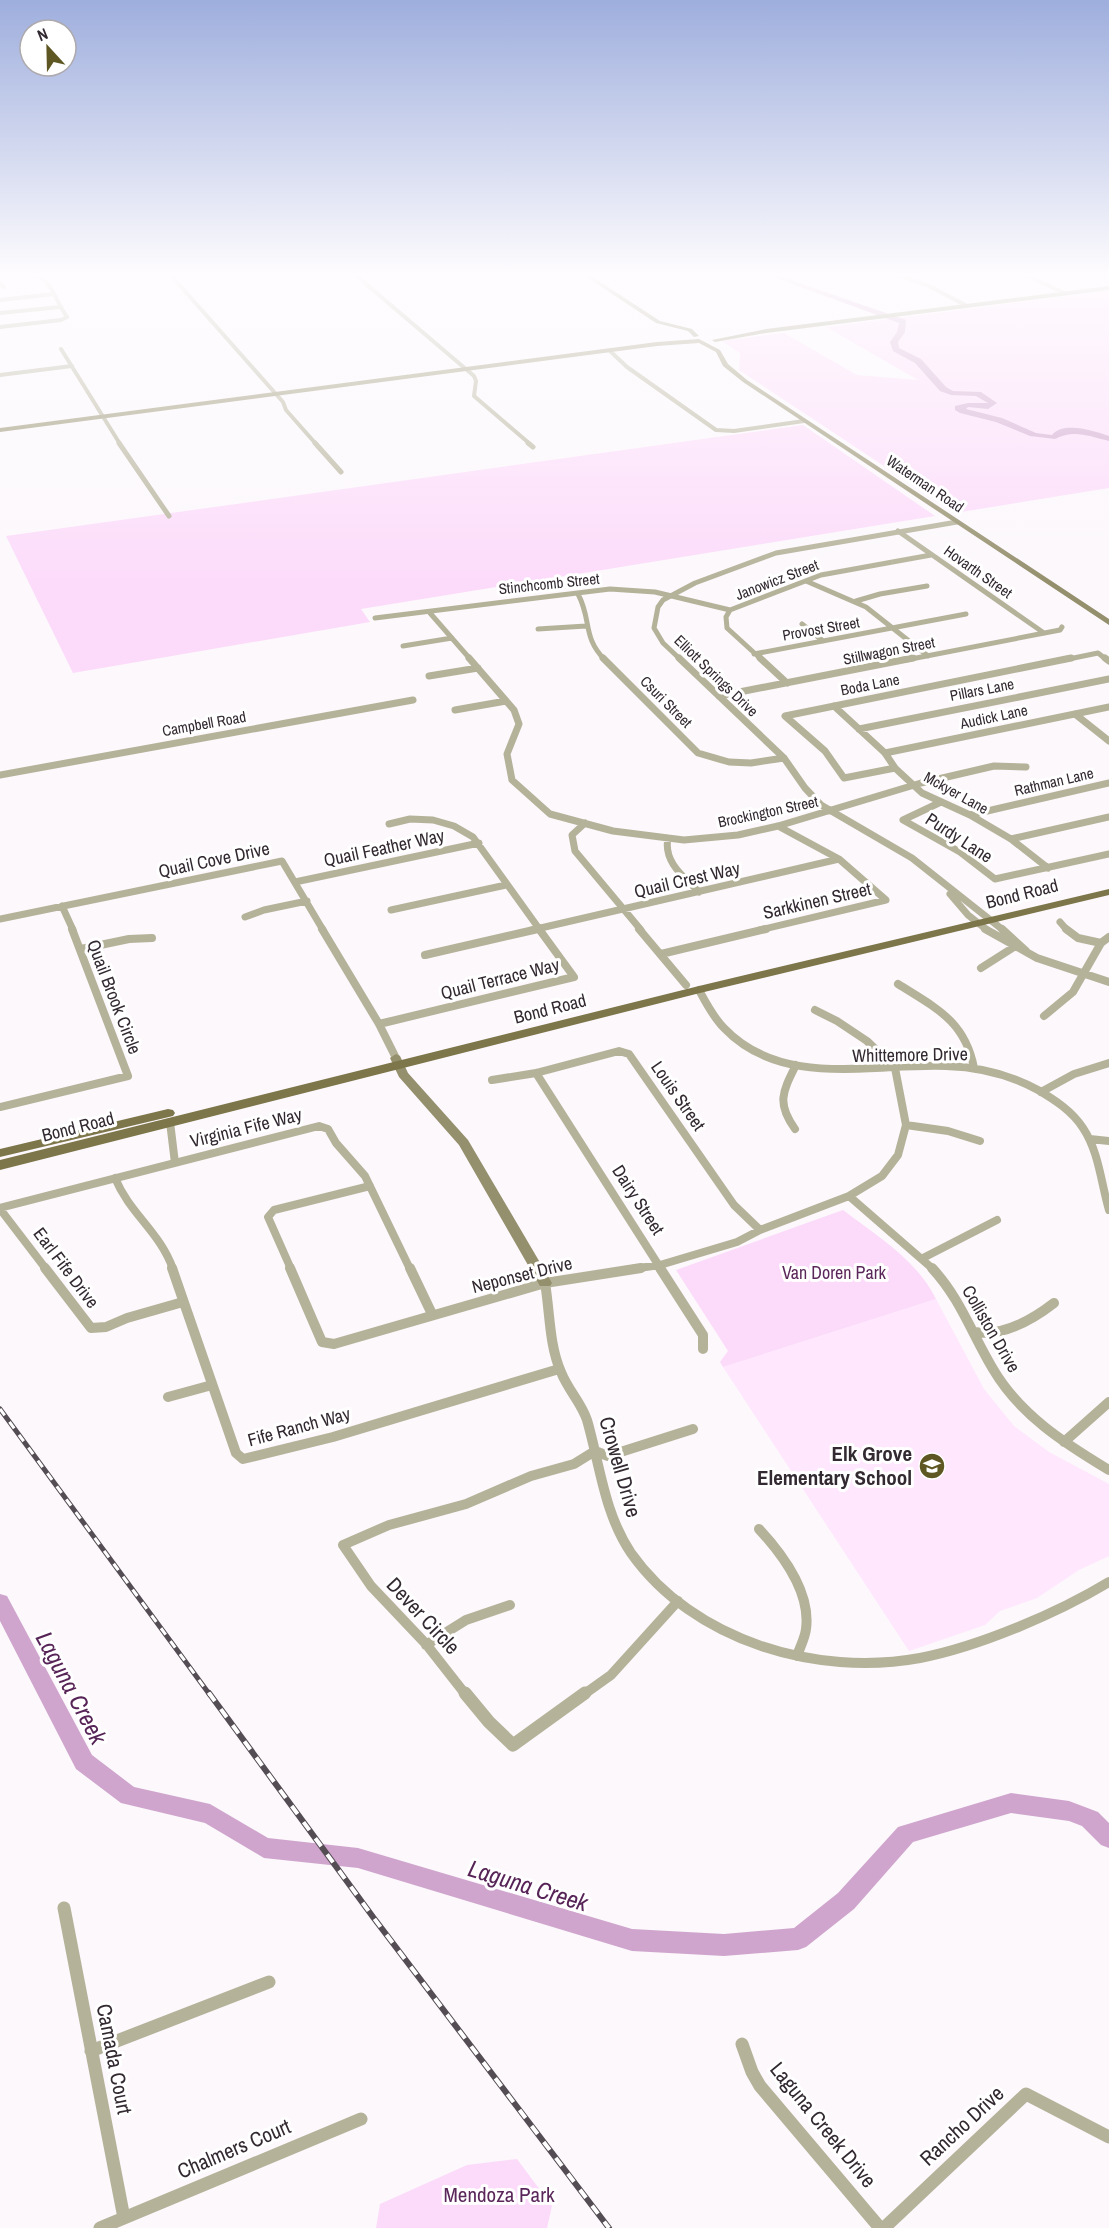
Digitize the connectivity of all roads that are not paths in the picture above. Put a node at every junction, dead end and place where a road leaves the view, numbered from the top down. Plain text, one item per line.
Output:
1 (78, 376) edge
2 (258, 376) edge
3 (417, 376) edge
4 (472, 376) edge
5 (639, 376) edge
6 (739, 376) edge
7 (274, 394) junction
8 (100, 417) junction
9 (804, 421) junction
10 (0, 430) edge
11 (533, 447) dead end
12 (341, 472) dead end
13 (169, 516) dead end
14 (957, 522) junction
15 (898, 531) junction
16 (931, 555) junction
17 (806, 580) junction
18 (927, 586) dead end
19 (578, 594) junction
20 (671, 595) junction
21 (856, 602) junction
22 (730, 610) junction
23 (430, 613) junction
24 (966, 614) dead end
25 (375, 618) dead end
26 (1109, 623) edge
27 (802, 624) dead end
28 (586, 626) junction
29 (1062, 627) dead end
30 (893, 628) junction
31 (538, 629) dead end
32 (1044, 633) junction
33 (452, 638) junction
34 (823, 641) junction
35 (403, 646) dead end
36 (754, 654) junction
37 (928, 656) junction
38 (1109, 661) edge
39 (478, 668) junction
40 (429, 676) dead end
41 (1109, 679) edge
42 (787, 683) junction
43 (719, 696) junction
44 (413, 700) dead end
45 (506, 701) junction
46 (834, 706) junction
47 (1109, 707) edge
48 (455, 710) dead end
49 (1075, 714) junction
50 (859, 729) junction
51 (1109, 741) edge
52 (885, 753) junction
53 (784, 758) junction
54 (1026, 767) dead end
55 (895, 768) junction
56 (0, 775) edge
57 (1109, 783) edge
58 (914, 785) junction
59 (941, 802) junction
60 (830, 812) junction
61 (970, 815) junction
62 (1109, 817) edge
63 (585, 823) junction
64 (389, 824) dead end
65 (778, 826) junction
66 (668, 838) junction
67 (1011, 839) junction
68 (479, 843) junction
69 (1109, 854) edge
70 (839, 859) junction
71 (1048, 868) junction
72 (939, 881) junction
73 (296, 882) junction
74 (1109, 884) edge
75 (506, 885) junction
76 (699, 892) junction
77 (1109, 892) edge
78 (307, 901) junction
79 (62, 906) junction
80 (391, 910) dead end
81 (626, 910) junction
82 (244, 917) dead end
83 (0, 919) edge
84 (981, 919) junction
85 (1060, 922) dead end
86 (542, 929) junction
87 (1109, 937) edge
88 (152, 938) dead end
89 (1101, 943) junction
90 (1014, 947) junction
91 (81, 949) junction
92 (1026, 951) junction
93 (661, 954) junction
94 (425, 955) dead end
95 (759, 967) junction
96 (981, 969) dead end
97 (1083, 975) junction
98 (1109, 982) edge
99 (898, 984) dead end
100 (686, 985) junction
101 (699, 990) junction
102 (815, 1010) dead end
103 (1044, 1016) dead end
104 (379, 1024) junction
105 (398, 1062) junction
106 (1109, 1063) edge
107 (796, 1065) junction
108 (895, 1068) junction
109 (974, 1068) junction
110 (536, 1073) junction
111 (492, 1080) dead end
112 (253, 1092) junction
113 (1041, 1092) junction
114 (0, 1107) edge
115 (170, 1122) junction
116 (906, 1125) junction
117 (795, 1129) dead end
118 (89, 1132) junction
119 (1090, 1139) junction
120 (980, 1141) dead end
121 (1109, 1141) edge
122 (0, 1153) edge
123 (0, 1159) edge
124 (175, 1163) junction
125 (0, 1165) edge
126 (115, 1178) junction
127 (370, 1186) junction
128 (849, 1196) junction
129 (1108, 1207) edge
130 (0, 1208) edge
131 (997, 1220) dead end
132 (760, 1230) junction
133 (922, 1258) junction
134 (660, 1265) junction
135 (545, 1283) junction
136 (183, 1302) junction
137 (1054, 1303) dead end
138 (432, 1314) junction
139 (974, 1332) junction
140 (703, 1349) dead end
141 (559, 1369) junction
142 (212, 1385) junction
143 (168, 1397) dead end
144 (1109, 1402) edge
145 (693, 1429) dead end
146 (1064, 1442) junction
147 (595, 1451) junction
148 (1109, 1470) edge
149 (759, 1529) dead end
150 (1109, 1582) edge
151 (678, 1601) junction
152 (510, 1605) dead end
153 (426, 1645) junction
154 (797, 1656) junction
155 (64, 1908) dead end
156 (269, 1982) dead end
157 (742, 2044) dead end
158 (92, 2051) junction
159 (361, 2119) dead end
160 (1109, 2137) edge
161 (124, 2218) junction
162 (100, 2228) edge
163 (882, 2228) edge

1 - 8 street
2 - 7 street
3 - 7 main road
4 - 11 street
5 - 9 street
6 - 9 main road, Waterman Road
7 - 8 main road
7 - 12 street
8 - 10 main road
8 - 13 street
9 - 14 main road, Waterman Road
14 - 15 street
14 - 26 main road, Waterman Road
15 - 16 street, Hovarth Street
15 - 20 street
16 - 17 street, Janowicz Street
16 - 32 street, Hovarth Street
17 - 21 street
17 - 22 street, Janowicz Street
18 - 21 street
19 - 20 street, Stinchcomb Street
19 - 23 street, Stinchcomb Street
19 - 28 street, Csuri Street
20 - 22 street, Stinchcomb Street
20 - 43 street, Elliott Springs Drive
21 - 30 street
22 - 36 street, Janowicz Street
23 - 25 street, Stinchcomb Street
23 - 33 street, Brockington Street
24 - 30 street, Provost Street
27 - 34 street
28 - 31 street
28 - 53 street, Csuri Street
29 - 32 street, Stillwagon Street
30 - 34 street, Provost Street
30 - 37 street
32 - 37 street, Stillwagon Street
33 - 35 street
33 - 39 street, Brockington Street
34 - 36 street, Provost Street
36 - 42 street, Janowicz Street
37 - 42 street, Stillwagon Street
38 - 46 street, Boda Lane
39 - 40 street
39 - 45 street, Brockington Street
41 - 50 street, Pillars Lane
42 - 43 street, Stillwagon Street
43 - 53 street, Elliott Springs Drive
44 - 56 street, Campbell Road
45 - 48 street
45 - 63 street, Brockington Street
46 - 50 street, Mckyer Lane
46 - 55 street, Boda Lane
47 - 49 street, Audick Lane
49 - 51 street
49 - 52 street, Audick Lane
50 - 52 street, Mckyer Lane
52 - 55 street, Mckyer Lane
53 - 60 street, Elliott Springs Drive
54 - 58 street, Brockington Street
55 - 58 street, Mckyer Lane
57 - 61 street, Rathman Lane
58 - 59 street, Mckyer Lane
58 - 60 street, Brockington Street
59 - 61 street, Mckyer Lane
59 - 71 street, Purdy Lane
60 - 65 street, Brockington Street
60 - 72 street, Elliott Springs Drive
61 - 67 street, Mckyer Lane
62 - 67 street
63 - 66 street, Brockington Street
63 - 81 street
64 - 68 street
65 - 66 street, Brockington Street
65 - 70 street, Sarkkinen Street
66 - 76 street
67 - 71 street, Mckyer Lane
68 - 73 street, Quail Feather Way
68 - 75 street, Quail Terrace Way
69 - 71 street, Purdy Lane
70 - 76 street, Quail Crest Way
70 - 93 street, Sarkkinen Street
72 - 84 street
72 - 84 street
73 - 78 street, Quail Cove Drive
73 - 79 street, Quail Cove Drive
74 - 84 main road, Bond Road
75 - 80 street
75 - 86 street, Quail Terrace Way
76 - 81 street, Quail Crest Way
77 - 84 main road, Bond Road
78 - 82 street
78 - 104 street, Quail Cove Drive
79 - 83 street, Quail Cove Drive
79 - 91 street, Quail Brook Circle
81 - 86 street, Quail Crest Way
81 - 93 street
84 - 90 street
84 - 92 street
84 - 95 main road, Bond Road
84 - 101 main road, Bond Road
85 - 89 street
86 - 94 street, Quail Crest Way
86 - 104 street, Quail Terrace Way
87 - 89 street
88 - 91 street
89 - 97 street
90 - 92 street
90 - 96 street
91 - 114 street, Quail Brook Circle
92 - 97 street
93 - 100 street
95 - 100 main road, Bond Road
95 - 101 main road
97 - 98 street
97 - 103 street
99 - 109 street
100 - 105 main road, Bond Road
101 - 105 main road, Bond Road
101 - 107 street, Whittemore Drive
102 - 108 street
104 - 105 street, Quail Cove Drive
105 - 112 main road, Bond Road
105 - 115 main road, Bond Road
105 - 135 main road, Crowell Drive
106 - 113 street
107 - 108 street, Whittemore Drive
107 - 117 street
108 - 109 street, Whittemore Drive
108 - 116 street, Neponset Drive
109 - 113 street, Whittemore Drive
110 - 111 street
110 - 132 street, Louis Street
110 - 134 street, Dairy Street
112 - 115 main road
112 - 118 main road, Bond Road
113 - 119 street, Whittemore Drive
115 - 124 street
115 - 125 main road, Bond Road
116 - 120 street
116 - 128 street, Neponset Drive
118 - 122 main road, Bond Road
118 - 123 main road
119 - 121 street
119 - 129 street, Whittemore Drive
124 - 126 street, Virginia Fife Way
124 - 127 street, Virginia Fife Way
126 - 130 street, Virginia Fife Way
126 - 136 street, Fife Ranch Way
127 - 138 street, Virginia Fife Way
127 - 138 street, Neponset Drive
128 - 132 street, Neponset Drive
128 - 133 street, Colliston Drive
130 - 136 street, Earl Fife Drive
131 - 133 street
132 - 134 street, Neponset Drive
133 - 139 street, Colliston Drive
134 - 135 street, Neponset Drive
134 - 140 street, Dairy Street
135 - 138 street, Neponset Drive
135 - 141 street, Crowell Drive
136 - 142 street, Fife Ranch Way
137 - 139 street
139 - 146 street, Colliston Drive
141 - 142 street, Fife Ranch Way
141 - 147 street, Crowell Drive
142 - 143 street
144 - 146 street
145 - 147 street
146 - 148 street, Colliston Drive
147 - 151 street, Crowell Drive
147 - 153 street, Dever Circle
149 - 154 street
150 - 154 street, Crowell Drive
151 - 153 street, Dever Circle
151 - 154 street, Crowell Drive
152 - 153 street
155 - 158 street, Camada Court
156 - 158 street
157 - 163 street, Laguna Creek Drive
158 - 161 street, Camada Court
159 - 161 street, Chalmers Court
160 - 163 street, Rancho Drive
161 - 162 street, Chalmers Court

